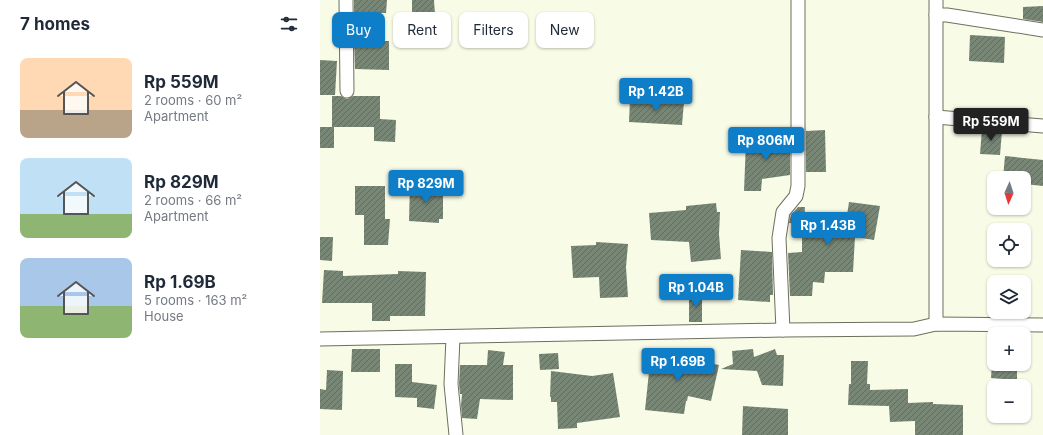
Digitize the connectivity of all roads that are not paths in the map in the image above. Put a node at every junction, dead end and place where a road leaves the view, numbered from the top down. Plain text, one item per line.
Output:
1 (346, 0) edge
2 (798, 0) edge
3 (936, 0) edge
4 (936, 15) junction
5 (1043, 30) edge
6 (347, 91) dead end
7 (936, 117) junction
8 (1043, 126) edge
9 (936, 324) junction
10 (1043, 325) edge
11 (783, 330) junction
12 (453, 337) junction
13 (320, 339) edge
14 (456, 435) edge

1 - 6 street
2 - 11 street
3 - 4 street
4 - 5 street
4 - 7 street
7 - 8 street
7 - 9 street
9 - 10 street
9 - 11 street
11 - 12 street
12 - 13 street
12 - 14 street

